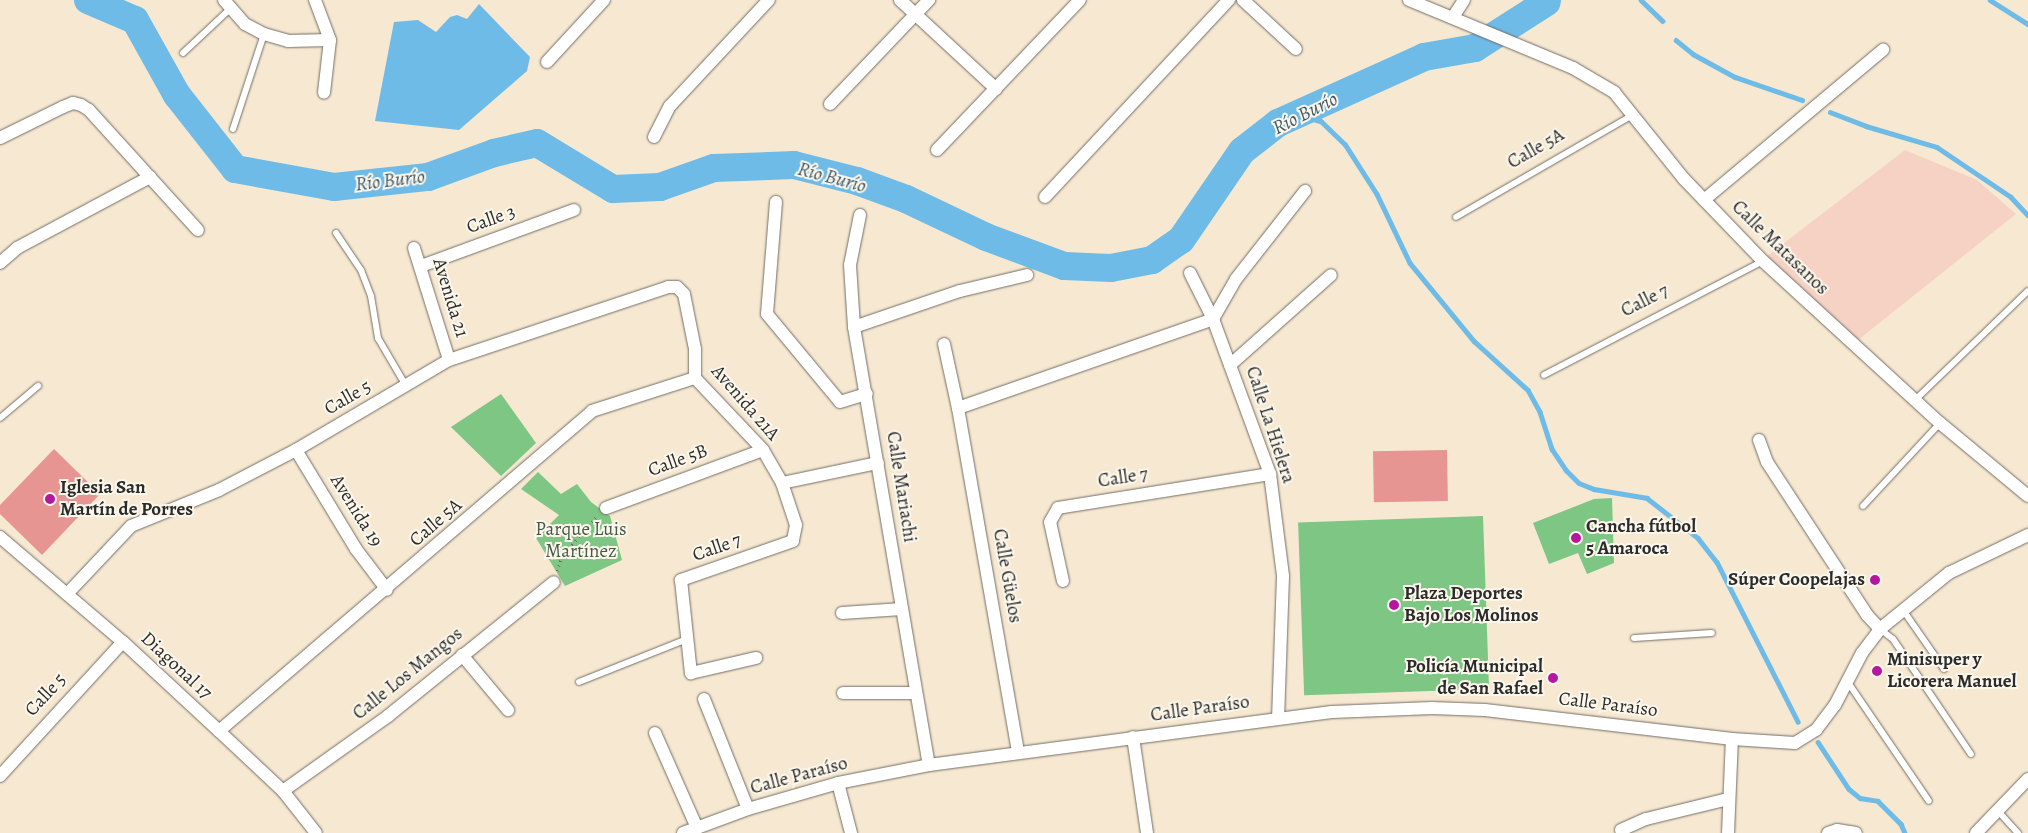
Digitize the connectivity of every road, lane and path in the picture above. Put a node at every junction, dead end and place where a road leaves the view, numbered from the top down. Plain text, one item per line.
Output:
1 (315, 0) edge
2 (604, 0) edge
3 (769, 0) edge
4 (900, 0) edge
5 (929, 0) edge
6 (1080, 0) edge
7 (1229, 0) edge
8 (1243, 0) edge
9 (1409, 0) edge
10 (1464, 0) edge
11 (227, 4) edge
12 (915, 14) junction
13 (1453, 17) junction
14 (264, 34) junction
15 (330, 40) junction
16 (1296, 49) dead end
17 (1883, 50) dead end
18 (183, 53) dead end
19 (546, 62) dead end
20 (996, 89) junction
21 (324, 93) dead end
22 (830, 104) dead end
23 (1635, 114) junction
24 (233, 129) dead end
25 (654, 137) dead end
26 (0, 138) edge
27 (937, 150) dead end
28 (150, 177) junction
29 (1305, 191) dead end
30 (1045, 196) dead end
31 (1704, 200) junction
32 (776, 202) dead end
33 (574, 210) dead end
34 (860, 215) dead end
35 (1456, 217) dead end
36 (198, 230) dead end
37 (336, 233) dead end
38 (414, 248) dead end
39 (1763, 261) junction
40 (0, 263) edge
41 (421, 266) junction
42 (1190, 273) dead end
43 (1027, 275) dead end
44 (1331, 275) dead end
45 (677, 288) joint
46 (2028, 291) edge
47 (1213, 320) junction
48 (854, 327) junction
49 (944, 344) dead end
50 (449, 360) junction
51 (1230, 364) junction
52 (1544, 375) dead end
53 (695, 378) junction
54 (38, 386) dead end
55 (406, 386) junction
56 (867, 394) junction
57 (1915, 400) junction
58 (958, 408) junction
59 (0, 418) edge
60 (1940, 423) junction
61 (1759, 440) dead end
62 (296, 450) junction
63 (763, 450) junction
64 (878, 463) junction
65 (1270, 474) junction
66 (782, 483) junction
67 (2028, 496) edge
68 (1863, 506) dead end
69 (606, 508) joint
70 (2028, 535) edge
71 (0, 537) edge
72 (793, 541) joint
73 (1063, 581) dead end
74 (554, 582) joint
75 (387, 590) junction
76 (67, 594) junction
77 (902, 609) junction
78 (1903, 610) junction
79 (842, 613) dead end
80 (1880, 629) junction
81 (1712, 633) dead end
82 (1634, 638) dead end
83 (688, 639) junction
84 (123, 642) junction
85 (462, 655) junction
86 (756, 658) dead end
87 (1944, 668) dead end
88 (1847, 680) junction
89 (579, 682) dead end
90 (843, 693) dead end
91 (916, 693) junction
92 (704, 699) dead end
93 (508, 710) dead end
94 (1278, 717) junction
95 (219, 731) junction
96 (655, 733) dead end
97 (1133, 737) junction
98 (1732, 739) junction
99 (1018, 752) junction
100 (1971, 754) dead end
101 (928, 765) junction
102 (0, 776) edge
103 (2028, 779) edge
104 (838, 783) junction
105 (283, 792) junction
106 (1728, 799) junction
107 (1929, 801) dead end
108 (748, 809) junction
109 (1998, 811) junction
110 (697, 828) junction
111 (1618, 831) edge
112 (1855, 832) edge
113 (316, 833) edge
114 (683, 833) edge
115 (851, 833) edge
116 (1146, 833) edge
117 (1728, 833) edge
118 (1828, 833) edge
119 (1976, 833) edge
120 (2018, 833) edge

1 - 15 street
2 - 19 street
3 - 25 street
4 - 12 street
5 - 12 street
6 - 20 street
7 - 30 street
8 - 16 street
9 - 13 street
10 - 13 street
11 - 14 street
11 - 18 lane
12 - 20 street
12 - 22 street
13 - 23 street, Calle Matasanos
14 - 15 street
14 - 24 lane
15 - 21 street
17 - 31 street
20 - 27 street
23 - 31 street, Calle Matasanos
23 - 35 lane, Calle 5A
26 - 28 street
28 - 36 street
28 - 40 street
29 - 47 street
31 - 39 street, Calle Matasanos
32 - 56 street
33 - 41 street, Calle 3
34 - 48 street, Calle Mariachi
37 - 55 lane
38 - 41 street, Avenida 21
39 - 52 lane, Calle 7
39 - 57 street, Calle Matasanos
41 - 50 street, Avenida 21
42 - 47 street, Calle La Hielera
43 - 48 street
44 - 51 street
45 - 50 street, Calle 5
45 - 53 street, Avenida 21A
46 - 57 lane
47 - 51 street, Calle La Hielera
47 - 58 street
48 - 56 street, Calle Mariachi
49 - 58 street, Calle Güelos
50 - 55 street, Calle 5
51 - 65 street, Calle La Hielera
53 - 63 street, Avenida 21A
53 - 75 street, Calle 5A
54 - 59 lane
55 - 62 street, Calle 5
56 - 64 street, Calle Mariachi
57 - 60 street, Calle Matasanos
58 - 99 street, Calle Güelos
60 - 67 street, Calle Matasanos
60 - 68 lane
61 - 80 street
62 - 75 street, Avenida 19
62 - 76 street, Calle 5
63 - 66 street, Avenida 21A
63 - 69 street, Calle 5B
64 - 66 street
64 - 77 street, Calle Mariachi
65 - 73 street, Calle 7
65 - 94 street, Calle La Hielera
66 - 72 street, Avenida 21A
69 - 74 path
70 - 78 street
71 - 76 street, Diagonal 17
72 - 83 street, Calle 7
74 - 85 street, Calle Los Mangos
75 - 95 street, Calle 5A
76 - 84 street, Diagonal 17
77 - 79 street
77 - 91 street, Calle Mariachi
78 - 80 street
78 - 87 lane
80 - 88 street
80 - 100 lane
81 - 82 lane
83 - 86 street
83 - 89 lane
84 - 95 street, Diagonal 17
84 - 102 street, Calle 5
85 - 93 street
85 - 105 street, Calle Los Mangos
88 - 98 street, Calle Paraíso
88 - 107 lane
90 - 91 street
91 - 101 street, Calle Mariachi
92 - 108 street
94 - 97 street, Calle Paraíso
94 - 98 street, Calle Paraíso
95 - 105 street, Diagonal 17
96 - 110 street
97 - 99 street, Calle Paraíso
97 - 116 street
98 - 106 street
99 - 101 street, Calle Paraíso
101 - 104 street, Calle Paraíso
103 - 109 street
104 - 108 street, Calle Paraíso
104 - 115 street
105 - 113 street, Diagonal 17
106 - 111 street
106 - 117 street
108 - 110 street, Calle Paraíso
109 - 119 street
109 - 120 lane
110 - 114 street, Calle Paraíso
112 - 118 street

